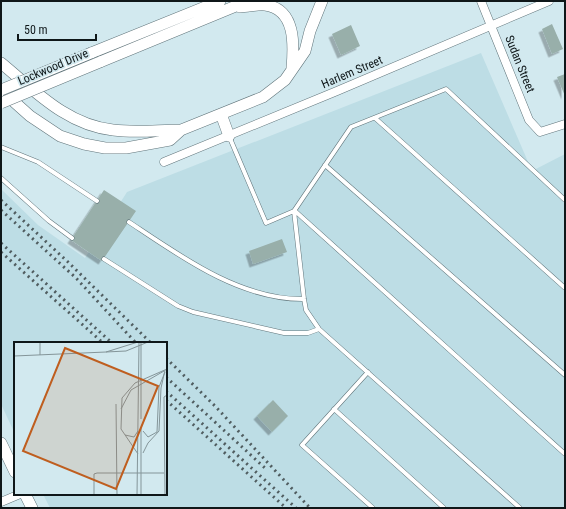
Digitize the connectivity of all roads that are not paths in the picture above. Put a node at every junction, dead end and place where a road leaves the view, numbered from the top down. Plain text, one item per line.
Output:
1 (220, 1) edge
2 (248, 1) edge
3 (322, 1) edge
4 (481, 1) edge
5 (549, 1) edge
6 (229, 8) junction
7 (491, 26) junction
8 (1, 63) edge
9 (292, 69) junction
10 (1, 90) edge
11 (1, 103) edge
12 (221, 114) junction
13 (375, 118) junction
14 (565, 124) edge
15 (181, 130) junction
16 (229, 136) junction
17 (1, 147) edge
18 (164, 162) dead end
19 (325, 165) junction
20 (1, 178) edge
21 (565, 200) edge
22 (97, 201) dead end
23 (294, 211) junction
24 (129, 222) dead end
25 (72, 238) dead end
26 (104, 259) dead end
27 (565, 288) edge
28 (304, 300) junction
29 (319, 329) junction
30 (368, 372) junction
31 (565, 374) edge
32 (334, 409) junction
33 (1, 443) edge
34 (565, 454) edge
35 (14, 470) edge
36 (18, 495) edge
37 (26, 495) edge
38 (1, 502) edge
39 (32, 508) edge
40 (373, 508) edge
41 (444, 508) edge
42 (520, 508) edge

1 - 10 main road, Lockwood Drive, bridge
2 - 6 main road, Lockwood Drive
3 - 9 main road
4 - 7 street, Sudan Street
5 - 7 street, Harlem Street
6 - 9 main road
6 - 11 main road, Lockwood Drive, bridge
7 - 14 street, Sudan Street
7 - 16 street, Harlem Street
8 - 15 main road
9 - 12 main road
10 - 15 main road
12 - 15 main road
12 - 16 main road
13 - 19 lane
13 - 21 lane
13 - 27 lane
16 - 18 street, Harlem Street
16 - 23 lane
17 - 22 lane
19 - 23 lane
19 - 31 lane
20 - 25 lane
23 - 28 lane
23 - 34 lane
24 - 28 lane
26 - 29 lane
28 - 29 lane
29 - 30 lane
30 - 32 lane
30 - 42 lane
32 - 40 lane
32 - 41 lane
33 - 35 main road
36 - 38 street
37 - 39 main road

